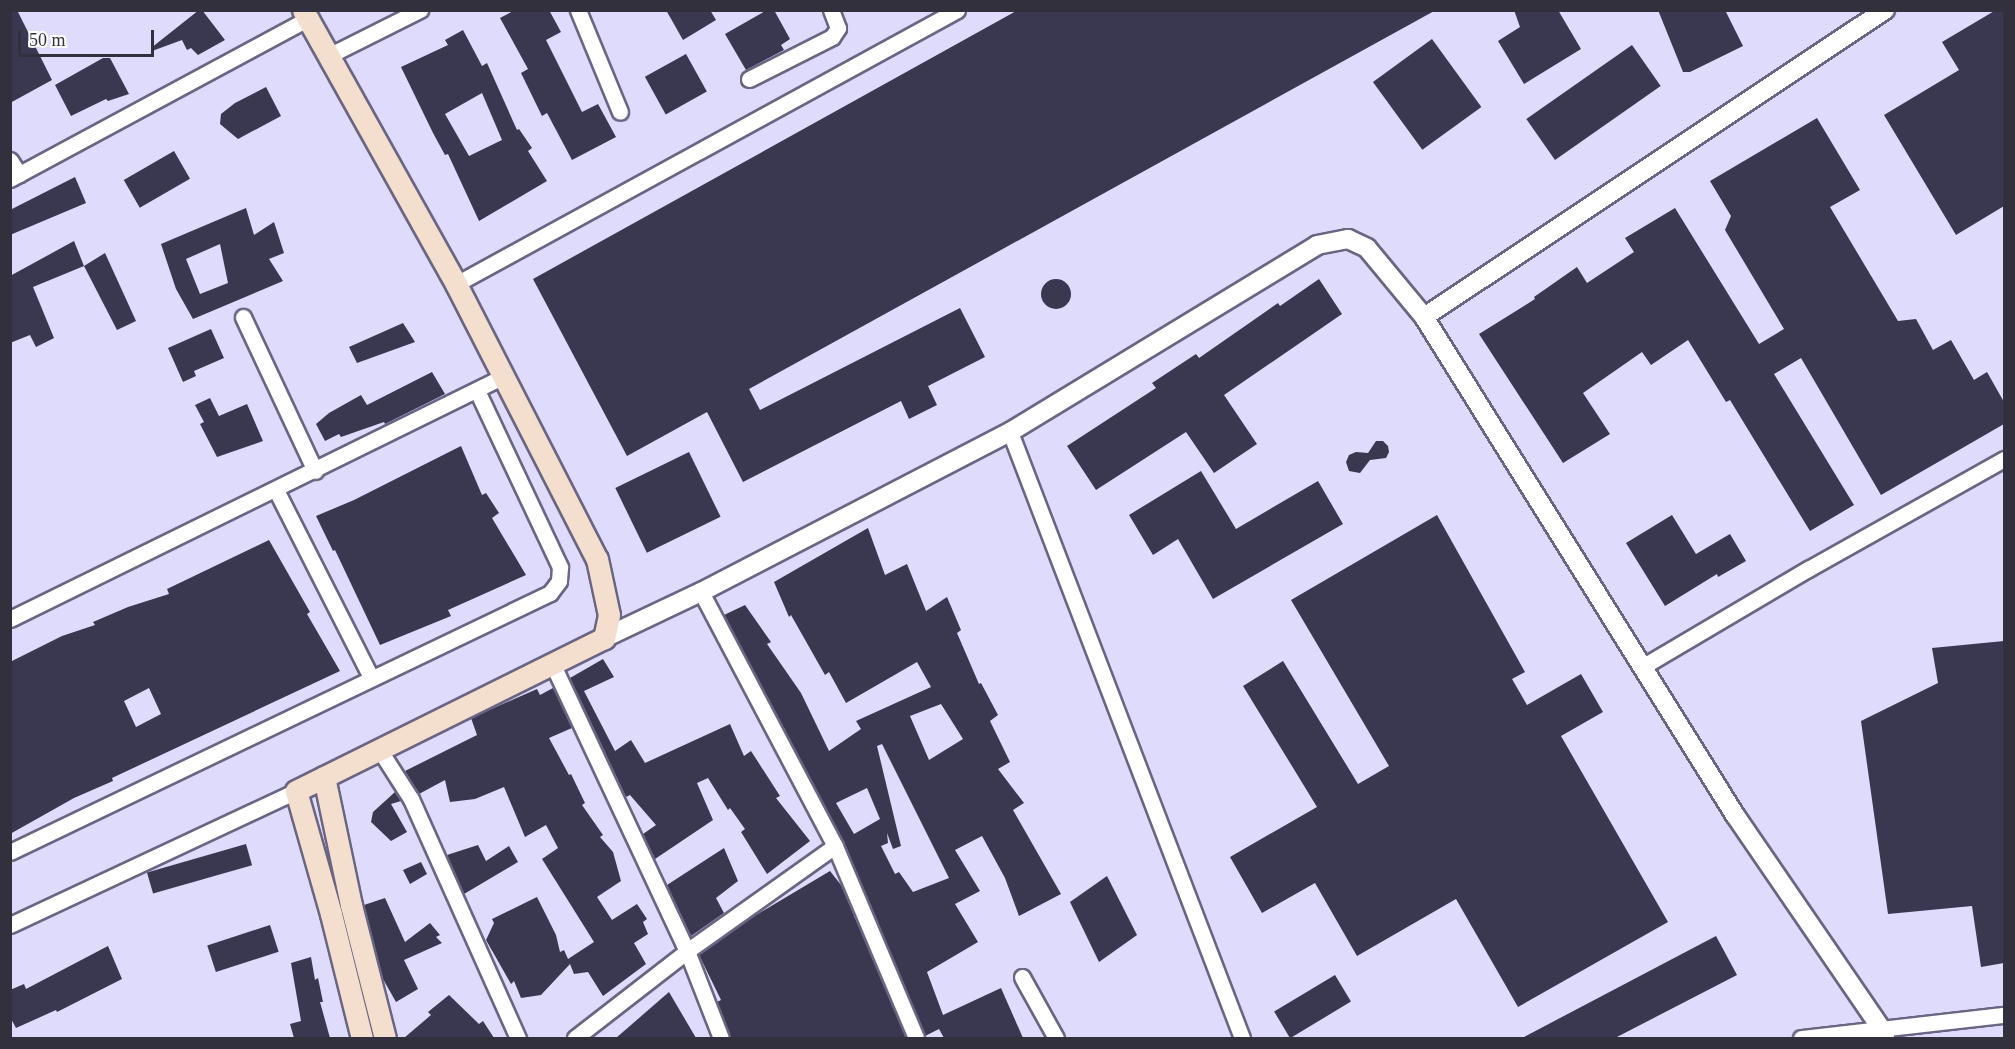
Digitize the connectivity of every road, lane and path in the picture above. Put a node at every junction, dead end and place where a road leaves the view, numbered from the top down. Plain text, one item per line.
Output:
1 (420, 10) edge
2 (578, 10) edge
3 (831, 10) edge
4 (957, 10) edge
5 (1885, 10) edge
6 (305, 15) edge
7 (330, 55) junction
8 (749, 80) dead end
9 (620, 112) dead end
10 (10, 160) edge
11 (15, 176) edge
12 (456, 284) junction
13 (243, 316) dead end
14 (1424, 317) junction
15 (502, 377) junction
16 (477, 391) junction
17 (1010, 432) junction
18 (2004, 459) edge
19 (315, 471) junction
20 (276, 490) junction
21 (701, 592) junction
22 (10, 619) edge
23 (603, 638) junction
24 (552, 663) junction
25 (1642, 667) junction
26 (371, 677) junction
27 (379, 749) junction
28 (324, 777) junction
29 (296, 790) junction
30 (835, 846) junction
31 (10, 852) edge
32 (10, 925) edge
33 (687, 951) junction
34 (1022, 978) dead end
35 (2004, 1015) edge
36 (1883, 1034) edge
37 (362, 1038) edge
38 (386, 1038) edge
39 (518, 1038) edge
40 (575, 1038) edge
41 (721, 1038) edge
42 (916, 1038) edge
43 (1056, 1038) edge
44 (1242, 1038) edge
45 (1801, 1038) edge

1 - 7 street
2 - 9 street
3 - 8 street
4 - 12 street
5 - 14 street
6 - 7 main road
6 - 11 street
7 - 12 main road
10 - 11 street
12 - 15 main road
13 - 19 street
14 - 17 street
14 - 25 street
15 - 16 street
15 - 23 main road
16 - 19 street
16 - 26 street
17 - 21 street
17 - 44 street
18 - 25 street
19 - 20 street
20 - 22 street
20 - 26 street
21 - 23 street
21 - 30 street
23 - 24 main road
24 - 27 main road
24 - 33 street
25 - 36 street
26 - 31 street
27 - 28 main road
27 - 39 street
28 - 29 main road
28 - 38 main road
29 - 32 street
29 - 37 main road
30 - 33 street
30 - 42 street
33 - 40 street
33 - 41 street
34 - 43 street
35 - 36 street
36 - 45 street

